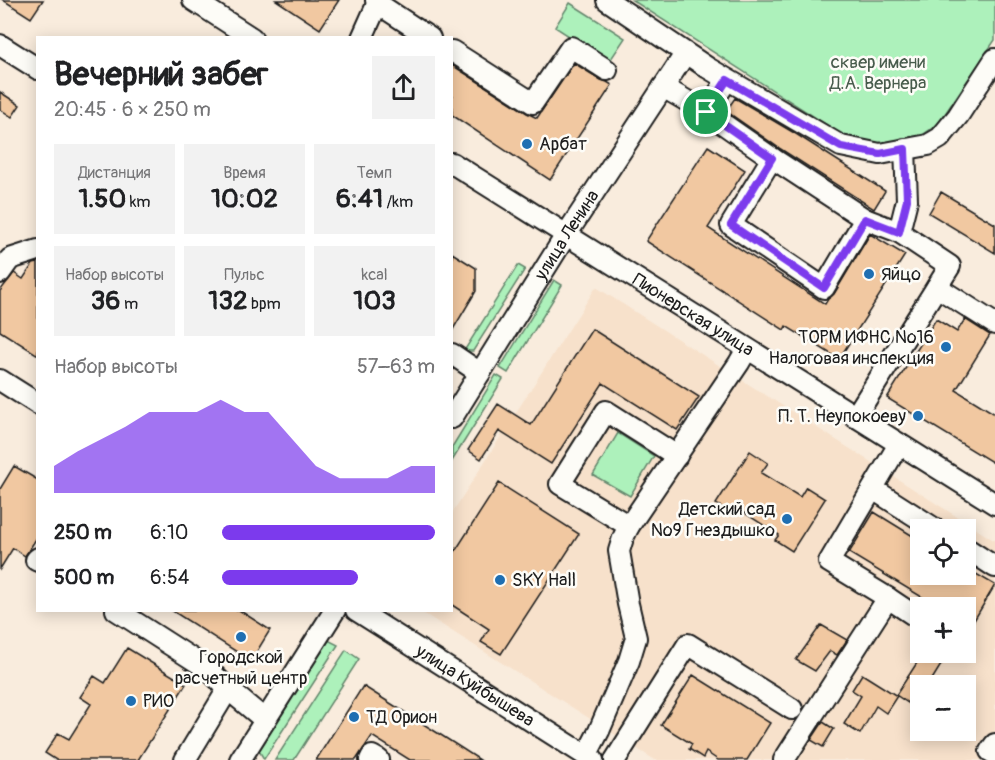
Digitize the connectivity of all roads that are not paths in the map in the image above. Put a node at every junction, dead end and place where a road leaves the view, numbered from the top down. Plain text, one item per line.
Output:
1 (193, 0) edge
2 (607, 0) edge
3 (377, 1) edge
4 (249, 36) edge
5 (363, 36) edge
6 (427, 36) edge
7 (0, 45) edge
8 (453, 52) edge
9 (685, 54) junction
10 (995, 59) edge
11 (36, 68) edge
12 (607, 70) dead end
13 (727, 80) junction
14 (663, 87) junction
15 (706, 112) junction
16 (905, 149) junction
17 (772, 158) junction
18 (453, 164) edge
19 (865, 219) junction
20 (899, 232) junction
21 (566, 235) junction
22 (36, 251) edge
23 (0, 273) edge
24 (937, 287) junction
25 (995, 324) edge
26 (747, 349) junction
27 (453, 355) edge
28 (480, 373) junction
29 (0, 380) edge
30 (36, 403) edge
31 (453, 416) edge
32 (855, 417) junction
33 (899, 444) junction
34 (677, 456) junction
35 (873, 489) junction
36 (995, 504) edge
37 (920, 519) edge
38 (629, 526) junction
39 (976, 555) edge
40 (995, 567) edge
41 (888, 598) junction
42 (119, 612) edge
43 (334, 612) edge
44 (359, 612) edge
45 (910, 613) edge
46 (228, 689) junction
47 (792, 709) dead end
48 (265, 720) junction
49 (995, 744) edge
50 (995, 754) edge
51 (583, 757) edge
52 (246, 758) edge
53 (185, 760) edge
54 (370, 760) edge
55 (379, 760) edge
56 (615, 760) edge
57 (784, 760) edge

1 - 4 street
2 - 9 street
3 - 5 street
3 - 6 street
7 - 11 street
8 - 12 street
9 - 13 street
9 - 14 street, улица Ленина
10 - 16 street
13 - 15 street
13 - 16 street
14 - 15 street
14 - 21 street, улица Ленина
15 - 17 street
16 - 20 street
17 - 19 street
17 - 19 street
18 - 21 street, Пионерская улица
19 - 20 street
20 - 24 street
21 - 26 street, Пионерская улица
21 - 28 street, улица Ленина
22 - 23 street
24 - 25 street
24 - 32 street
26 - 32 street, Пионерская улица
26 - 34 street
27 - 28 street
28 - 31 street, улица Ленина
29 - 30 street
32 - 33 street, Пионерская улица
33 - 35 street
33 - 36 street, Пионерская улица
34 - 38 street
34 - 38 street
35 - 37 street
35 - 41 street
38 - 51 street
39 - 40 street
41 - 45 street
41 - 57 street
42 - 46 street
43 - 48 street
44 - 51 street, улица Куйбышева
46 - 48 street
46 - 53 street
47 - 56 street
48 - 52 street
49 - 50 street
54 - 55 street

